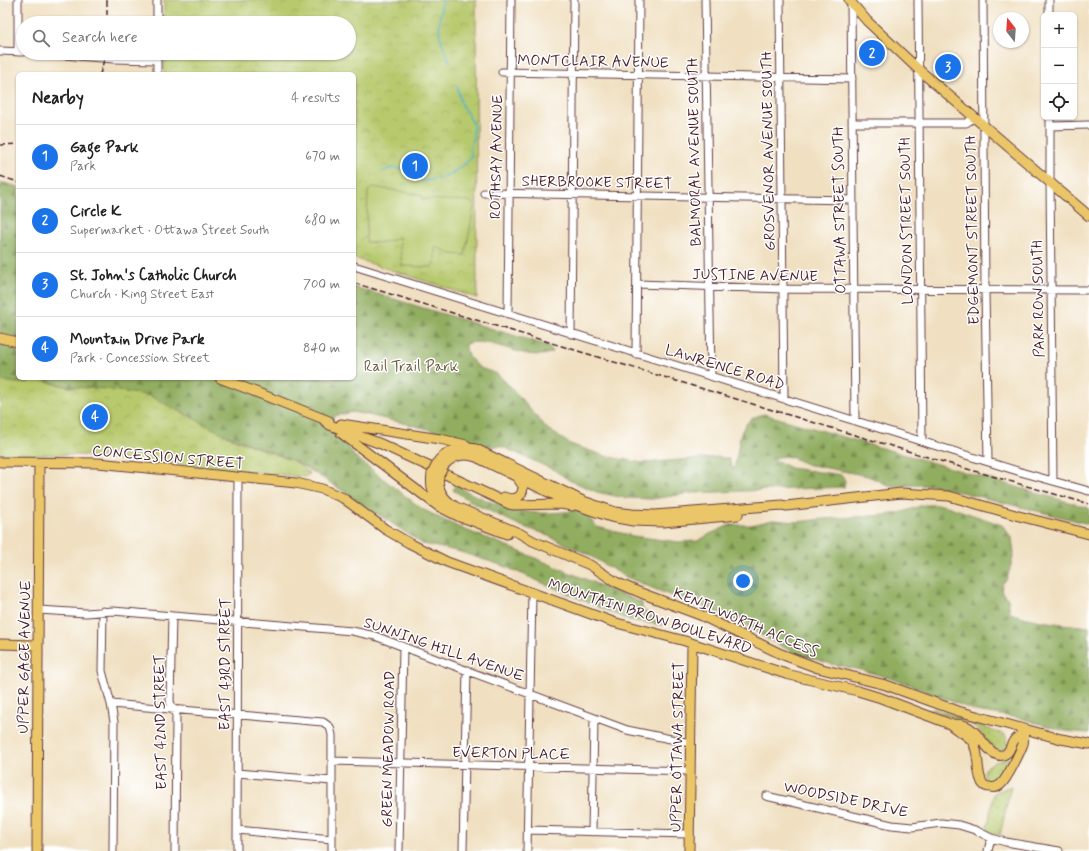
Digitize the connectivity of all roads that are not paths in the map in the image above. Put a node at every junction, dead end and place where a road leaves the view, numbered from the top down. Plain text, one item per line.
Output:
1 (18, 0) edge
2 (158, 0) edge
3 (511, 0) edge
4 (574, 0) edge
5 (639, 0) edge
6 (706, 0) edge
7 (780, 0) edge
8 (918, 0) edge
9 (983, 0) edge
10 (1049, 0) edge
11 (850, 1) edge
12 (1049, 12) edge
13 (19, 16) edge
14 (157, 16) edge
15 (0, 51) edge
16 (16, 52) edge
17 (157, 60) edge
18 (918, 69) junction
19 (157, 72) edge
20 (502, 72) dead end
21 (510, 72) junction
22 (574, 74) junction
23 (638, 75) junction
24 (706, 75) junction
25 (780, 77) junction
26 (852, 79) junction
27 (974, 118) junction
28 (1050, 120) edge
29 (852, 123) junction
30 (918, 123) junction
31 (984, 125) junction
32 (1089, 125) edge
33 (1050, 126) junction
34 (1050, 182) junction
35 (484, 193) dead end
36 (509, 194) junction
37 (572, 195) junction
38 (637, 196) junction
39 (708, 198) junction
40 (782, 199) junction
41 (853, 200) junction
42 (1089, 216) edge
43 (356, 267) edge
44 (637, 284) junction
45 (709, 287) junction
46 (783, 289) junction
47 (854, 289) junction
48 (920, 289) junction
49 (1051, 289) junction
50 (985, 290) junction
51 (1089, 290) edge
52 (508, 314) junction
53 (571, 334) junction
54 (0, 338) edge
55 (16, 342) edge
56 (636, 354) junction
57 (711, 375) junction
58 (225, 380) edge
59 (784, 398) junction
60 (855, 420) junction
61 (327, 423) junction
62 (346, 426) junction
63 (922, 441) junction
64 (476, 449) junction
65 (988, 461) junction
66 (0, 462) edge
67 (442, 462) junction
68 (39, 463) junction
69 (435, 475) junction
70 (516, 476) junction
71 (238, 478) junction
72 (1053, 481) junction
73 (1089, 491) edge
74 (332, 492) joint
75 (786, 506) junction
76 (586, 510) junction
77 (462, 518) junction
78 (1089, 534) edge
79 (533, 541) junction
80 (532, 592) junction
81 (39, 610) junction
82 (103, 612) junction
83 (172, 616) junction
84 (238, 622) junction
85 (0, 644) edge
86 (692, 644) junction
87 (38, 645) junction
88 (403, 647) junction
89 (467, 670) junction
90 (530, 693) junction
91 (111, 704) junction
92 (174, 709) junction
93 (237, 715) junction
94 (594, 718) junction
95 (1001, 723) junction
96 (950, 724) junction
97 (1023, 731) junction
98 (1014, 740) junction
99 (690, 743) junction
100 (1089, 744) edge
101 (332, 761) junction
102 (400, 763) junction
103 (464, 765) junction
104 (529, 766) junction
105 (593, 768) junction
106 (690, 771) junction
107 (237, 773) junction
108 (332, 781) junction
109 (766, 796) dead end
110 (237, 830) junction
111 (528, 830) junction
112 (592, 832) junction
113 (690, 834) junction
114 (332, 838) junction
115 (991, 838) junction
116 (37, 851) edge
117 (113, 851) edge
118 (175, 851) edge
119 (237, 851) edge
120 (332, 851) edge
121 (399, 851) edge
122 (463, 851) edge
123 (527, 851) edge
124 (689, 851) edge
125 (988, 851) edge
126 (1059, 851) edge

1 - 13 street
2 - 14 street
3 - 21 street, ROTHSAY AVENUE
4 - 22 street
5 - 23 street
6 - 24 street, BALMORAL AVENUE SOUTH
7 - 25 street, GROSVENOR AVENUE SOUTH
8 - 18 street, LONDON STREET SOUTH
9 - 31 street, EDGEMONT STREET SOUTH
10 - 12 street
11 - 18 main road
11 - 26 street, OTTAWA STREET SOUTH
15 - 16 street
17 - 19 street
18 - 27 main road
18 - 30 street, LONDON STREET SOUTH
20 - 21 street, MONTCLAIR AVENUE
21 - 22 street, MONTCLAIR AVENUE
21 - 36 street, ROTHSAY AVENUE
22 - 23 street, MONTCLAIR AVENUE
22 - 37 street
23 - 24 street, MONTCLAIR AVENUE
23 - 38 street
24 - 25 street, MONTCLAIR AVENUE
24 - 39 street, BALMORAL AVENUE SOUTH
25 - 26 street, MONTCLAIR AVENUE
25 - 40 street, GROSVENOR AVENUE SOUTH
26 - 29 street, OTTAWA STREET SOUTH
27 - 30 street
27 - 31 main road
28 - 33 street, PARK ROW SOUTH
29 - 30 street
29 - 41 street, OTTAWA STREET SOUTH
30 - 48 street, LONDON STREET SOUTH
31 - 34 main road
31 - 50 street, EDGEMONT STREET SOUTH
32 - 33 street
33 - 34 street, PARK ROW SOUTH
34 - 42 main road
34 - 49 street, PARK ROW SOUTH
35 - 36 street, SHERBROOKE STREET
36 - 37 street, SHERBROOKE STREET
36 - 52 street, ROTHSAY AVENUE
37 - 38 street, SHERBROOKE STREET
37 - 53 street
38 - 39 street, SHERBROOKE STREET
38 - 44 street
39 - 40 street, SHERBROOKE STREET
39 - 45 street, BALMORAL AVENUE SOUTH
40 - 41 street, SHERBROOKE STREET
40 - 46 street, GROSVENOR AVENUE SOUTH
41 - 47 street, OTTAWA STREET SOUTH
43 - 52 street, LAWRENCE ROAD
44 - 45 street, JUSTINE AVENUE
44 - 56 street
45 - 46 street, JUSTINE AVENUE
45 - 57 street, BALMORAL AVENUE SOUTH
46 - 47 street, JUSTINE AVENUE
46 - 59 street, GROSVENOR AVENUE SOUTH
47 - 48 street, JUSTINE AVENUE
47 - 60 street, OTTAWA STREET SOUTH
48 - 50 street, JUSTINE AVENUE
48 - 63 street, LONDON STREET SOUTH
49 - 50 street, JUSTINE AVENUE
49 - 51 street, JUSTINE AVENUE
49 - 72 street, PARK ROW SOUTH
50 - 65 street, EDGEMONT STREET SOUTH
52 - 53 street, LAWRENCE ROAD
53 - 56 street, LAWRENCE ROAD
54 - 55 main road
56 - 57 street, LAWRENCE ROAD
57 - 59 street, LAWRENCE ROAD
58 - 61 main road
59 - 60 street, LAWRENCE ROAD
60 - 63 street, LAWRENCE ROAD
61 - 62 main road
61 - 76 main road
61 - 77 main road
62 - 64 main road
62 - 70 main road
63 - 65 street, LAWRENCE ROAD
64 - 67 main road
64 - 75 main road
65 - 72 street, LAWRENCE ROAD
66 - 68 main road, CONCESSION STREET
67 - 69 main road, bridge
67 - 70 main road
68 - 71 main road, CONCESSION STREET
68 - 81 main road, UPPER GAGE AVENUE
69 - 77 main road, KENILWORTH ACCESS
69 - 79 main road, KENILWORTH ACCESS
70 - 76 main road
71 - 74 main road, CONCESSION STREET
71 - 84 street, EAST 43RD STREET
72 - 73 street, LAWRENCE ROAD
74 - 80 main road, MOUNTAIN BROW BOULEVARD
75 - 76 main road
75 - 78 main road
77 - 79 main road, KENILWORTH ACCESS
79 - 95 main road, KENILWORTH ACCESS
80 - 86 main road, MOUNTAIN BROW BOULEVARD
80 - 90 street
81 - 82 street, SUNNING HILL AVENUE
81 - 87 main road, UPPER GAGE AVENUE
82 - 83 street, SUNNING HILL AVENUE
82 - 91 street
83 - 84 street, SUNNING HILL AVENUE
83 - 92 street, EAST 42ND STREET
84 - 88 street, SUNNING HILL AVENUE
84 - 93 street, EAST 43RD STREET
85 - 87 main road
86 - 96 main road, MOUNTAIN BROW BOULEVARD
86 - 99 main road, UPPER OTTAWA STREET
87 - 116 main road, UPPER GAGE AVENUE
88 - 89 street, SUNNING HILL AVENUE
88 - 102 street, GREEN MEADOW ROAD
89 - 90 street, SUNNING HILL AVENUE
89 - 103 street
90 - 94 street, SUNNING HILL AVENUE
90 - 104 street
91 - 92 street
91 - 117 street
92 - 93 street
92 - 118 street, EAST 42ND STREET
93 - 101 street
93 - 107 street, EAST 43RD STREET
94 - 99 street, SUNNING HILL AVENUE
94 - 105 street
95 - 97 main road, KENILWORTH ACCESS
95 - 98 main road
96 - 97 main road, MOUNTAIN BROW BOULEVARD
96 - 98 main road, MOUNTAIN BROW BOULEVARD
97 - 98 main road, MOUNTAIN BROW BOULEVARD
97 - 100 main road, KENILWORTH ACCESS
99 - 106 main road, UPPER OTTAWA STREET
101 - 102 street, EVERTON PLACE
101 - 108 street
102 - 103 street, EVERTON PLACE
102 - 121 street, GREEN MEADOW ROAD
103 - 104 street, EVERTON PLACE
103 - 122 street
104 - 105 street, EVERTON PLACE
104 - 111 street
105 - 106 street, EVERTON PLACE
105 - 112 street
106 - 113 main road, UPPER OTTAWA STREET
107 - 108 street
107 - 110 street, EAST 43RD STREET
108 - 114 street
109 - 115 street, WOODSIDE DRIVE
110 - 114 street
110 - 119 street, EAST 43RD STREET
111 - 112 street
111 - 123 street
112 - 113 street
113 - 124 main road, UPPER OTTAWA STREET
114 - 120 street
115 - 125 street
115 - 126 street, WOODSIDE DRIVE

